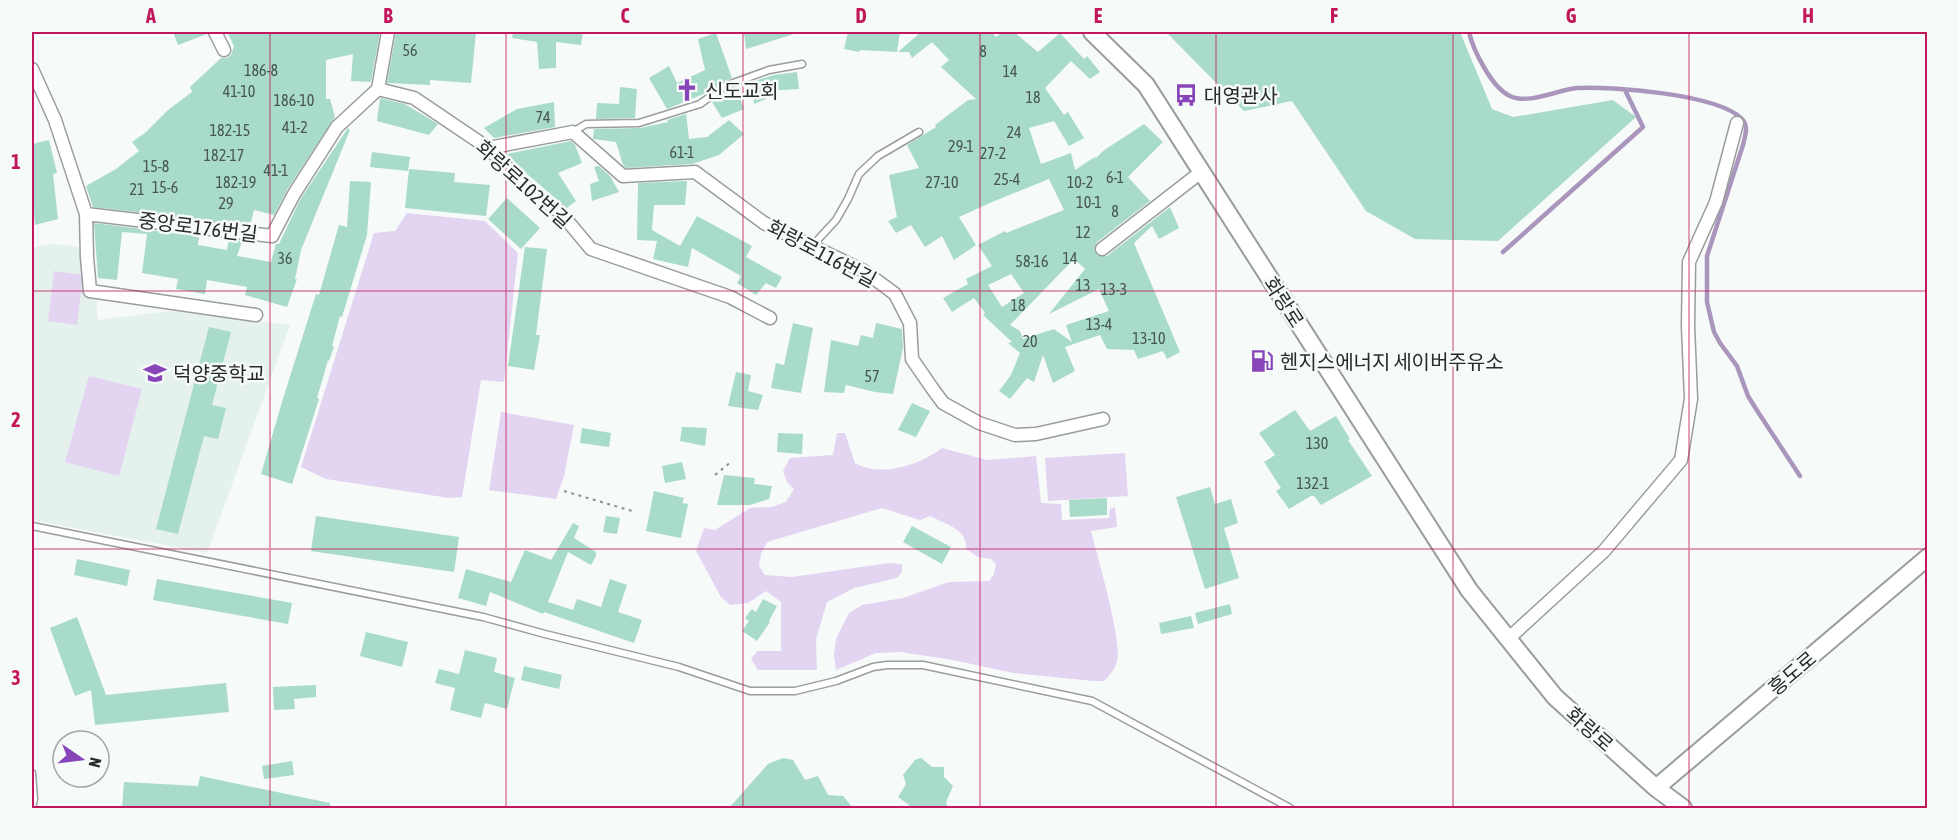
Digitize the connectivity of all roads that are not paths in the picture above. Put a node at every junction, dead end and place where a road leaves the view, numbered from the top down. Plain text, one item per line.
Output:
1 (215, 32) edge
2 (388, 32) edge
3 (1092, 32) edge
4 (224, 50) dead end
5 (802, 64) dead end
6 (32, 69) edge
7 (378, 89) junction
8 (1737, 123) dead end
9 (573, 132) junction
10 (919, 132) dead end
11 (488, 148) junction
12 (1201, 172) junction
13 (86, 214) junction
14 (812, 246) junction
15 (1102, 249) dead end
16 (256, 315) dead end
17 (770, 318) dead end
18 (1103, 419) dead end
19 (32, 526) edge
20 (1928, 557) edge
21 (1509, 639) junction
22 (32, 772) edge
23 (1656, 788) junction
24 (1286, 807) edge
25 (32, 808) edge
26 (1683, 808) edge

1 - 4 street
2 - 7 street
3 - 12 main road, 화랑로
5 - 9 lane
6 - 13 street
7 - 11 street, 화랑로102번길
7 - 13 street, 중앙로176번길
8 - 21 street
9 - 11 street
9 - 14 street, 화랑로116번길
10 - 14 lane
11 - 17 street, 화랑로102번길
12 - 15 street
12 - 21 main road, 화랑로
13 - 16 street
14 - 18 street, 화랑로116번길
19 - 24 lane
20 - 23 main road, 흥도로
21 - 23 main road, 화랑로
22 - 25 lane
23 - 26 main road, 화랑로

